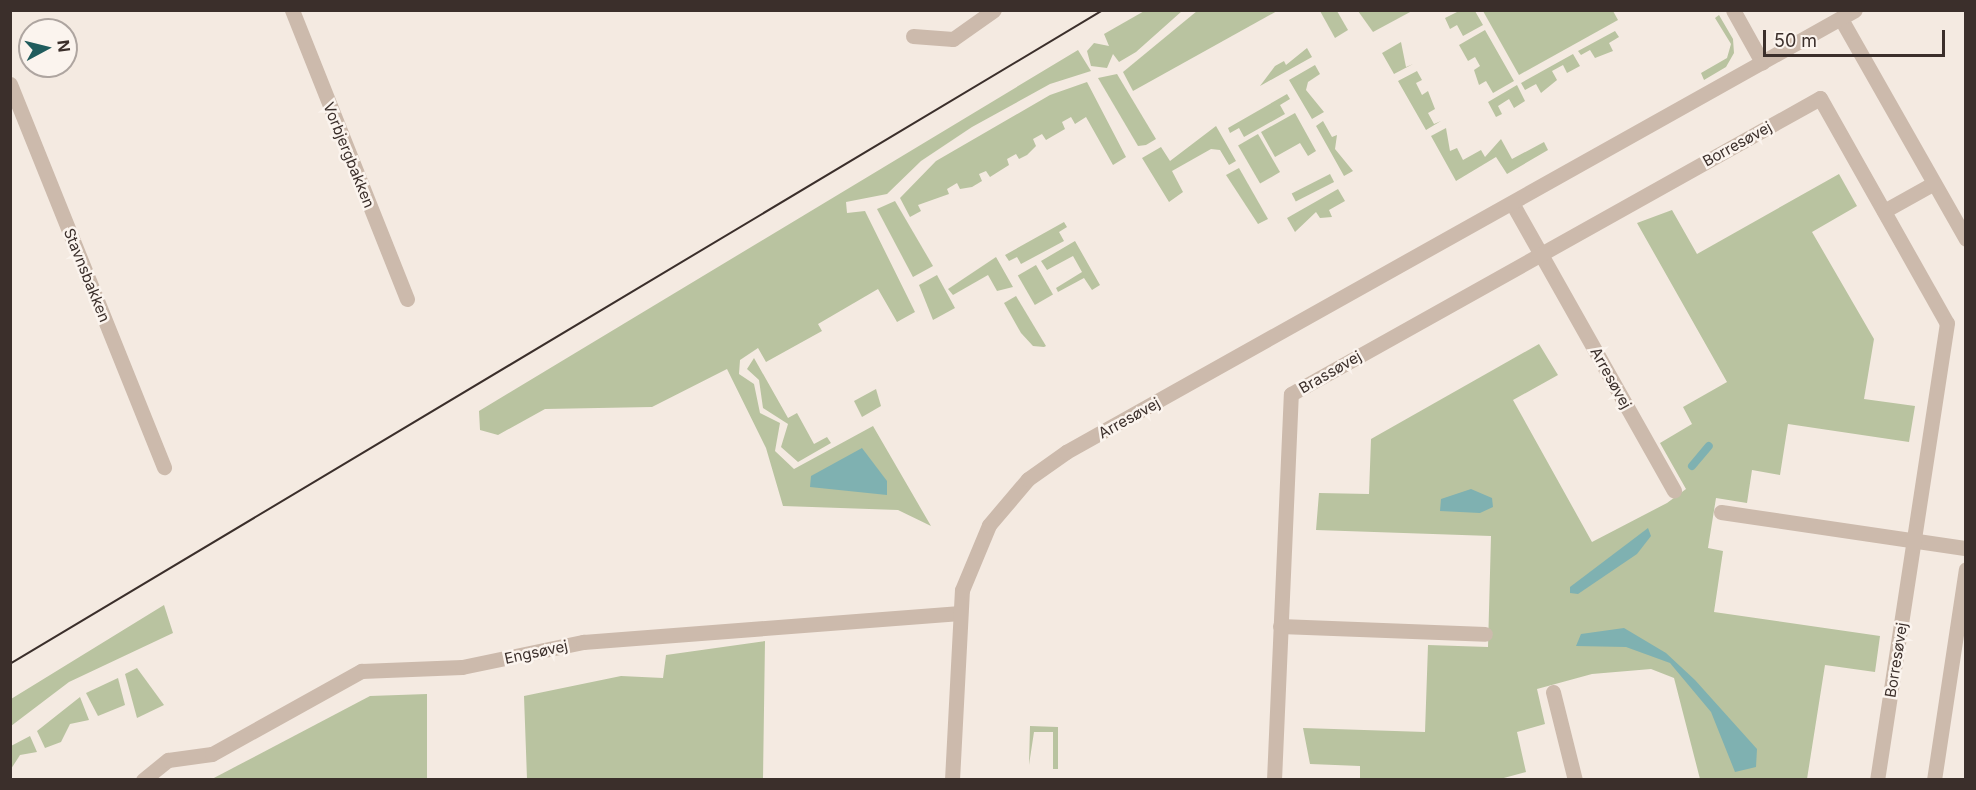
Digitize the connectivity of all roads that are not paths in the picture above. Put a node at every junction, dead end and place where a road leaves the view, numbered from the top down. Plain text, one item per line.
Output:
1 (292, 10) edge
2 (994, 10) edge
3 (1733, 10) edge
4 (1855, 10) edge
5 (1840, 19) junction
6 (913, 36) dead end
7 (1762, 62) junction
8 (10, 84) edge
9 (1934, 183) junction
10 (1512, 203) junction
11 (1884, 211) junction
12 (1965, 239) edge
13 (1540, 253) junction
14 (406, 298) dead end
15 (164, 467) dead end
16 (1674, 491) dead end
17 (1721, 512) dead end
18 (1914, 541) junction
19 (1965, 548) edge
20 (1965, 569) edge
21 (957, 612) junction
22 (1280, 626) junction
23 (1485, 634) dead end
24 (1959, 654) edge
25 (1553, 692) dead end
26 (143, 780) edge
27 (952, 780) edge
28 (1274, 780) edge
29 (1575, 780) edge
30 (1877, 780) edge
31 (1934, 780) edge

1 - 14 street, Vorbjergbakken
2 - 6 street
3 - 7 street
4 - 5 street, Arresøvej
5 - 7 street, Arresøvej
5 - 9 street
7 - 10 street, Arresøvej
8 - 15 street, Stavnsbakken
9 - 11 street
9 - 12 street
10 - 13 street, Arresøvej
10 - 21 street, Arresøvej
11 - 13 street, Borresøvej
11 - 18 street, Borresøvej
13 - 16 street, Arresøvej
13 - 22 street, Brassøvej
17 - 18 street
18 - 19 street
18 - 30 street, Borresøvej
20 - 24 street
21 - 26 street, Engsøvej
21 - 27 street, Arresøvej
22 - 23 street
22 - 28 street, Brassøvej
24 - 31 street
25 - 29 street

